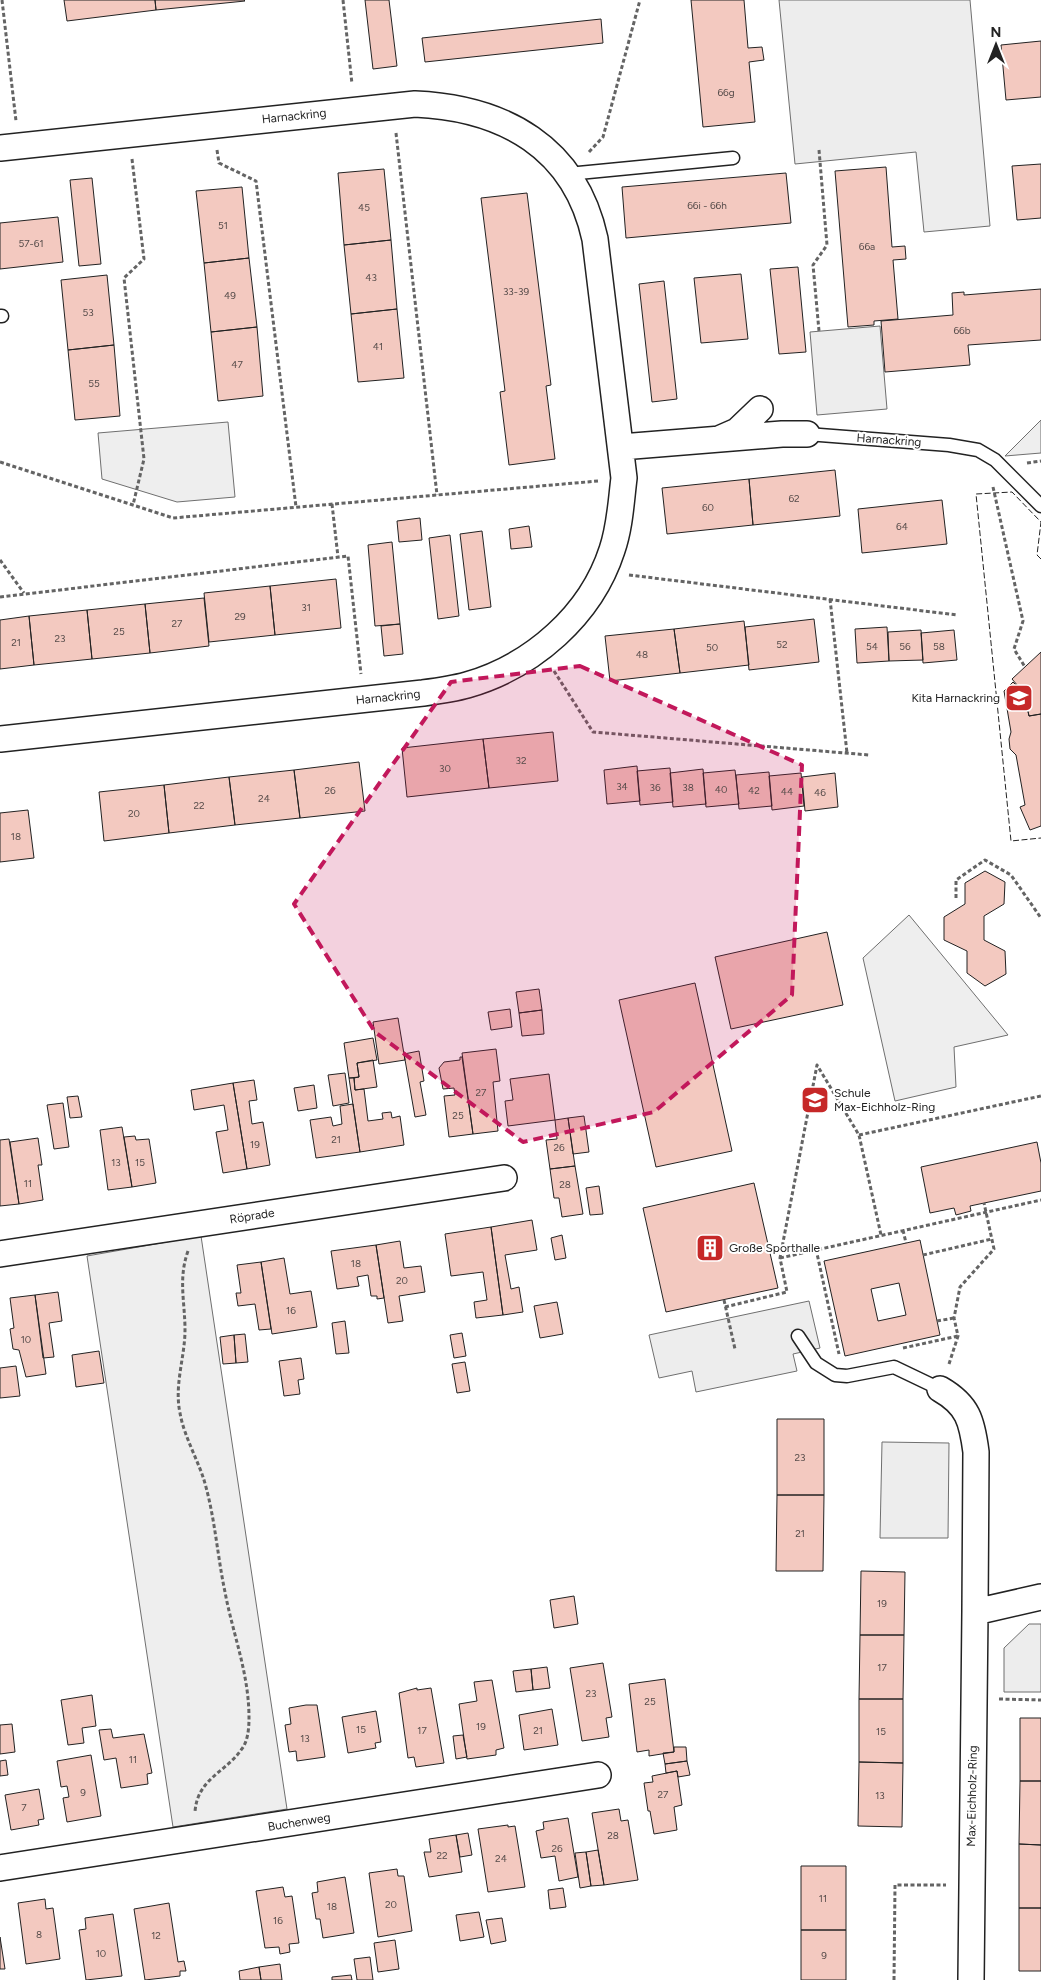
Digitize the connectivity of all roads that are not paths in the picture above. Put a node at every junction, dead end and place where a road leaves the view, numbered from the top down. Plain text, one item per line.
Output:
1 (9, 147) edge
2 (733, 158) dead end
3 (568, 174) junction
4 (760, 409) dead end
5 (807, 434) joint
6 (714, 440) junction
7 (621, 447) junction
8 (1041, 506) edge
9 (0, 740) edge
10 (504, 1178) dead end
11 (0, 1254) edge
12 (798, 1336) dead end
13 (940, 1389) joint
14 (1041, 1597) edge
15 (975, 1612) junction
16 (598, 1775) dead end
17 (0, 1868) edge
18 (971, 1980) edge

1 - 3 street, Harnackring
2 - 3 lane
3 - 7 street, Harnackring
4 - 6 street, Harnackring
5 - 6 street, Harnackring
5 - 8 lane, Harnackring
6 - 7 street, Harnackring
7 - 9 street, Harnackring
10 - 11 street, Röprade
12 - 13 lane
13 - 15 street, Max-Eichholz-Ring
14 - 15 street
15 - 18 street, Max-Eichholz-Ring
16 - 17 street, Buchenweg

